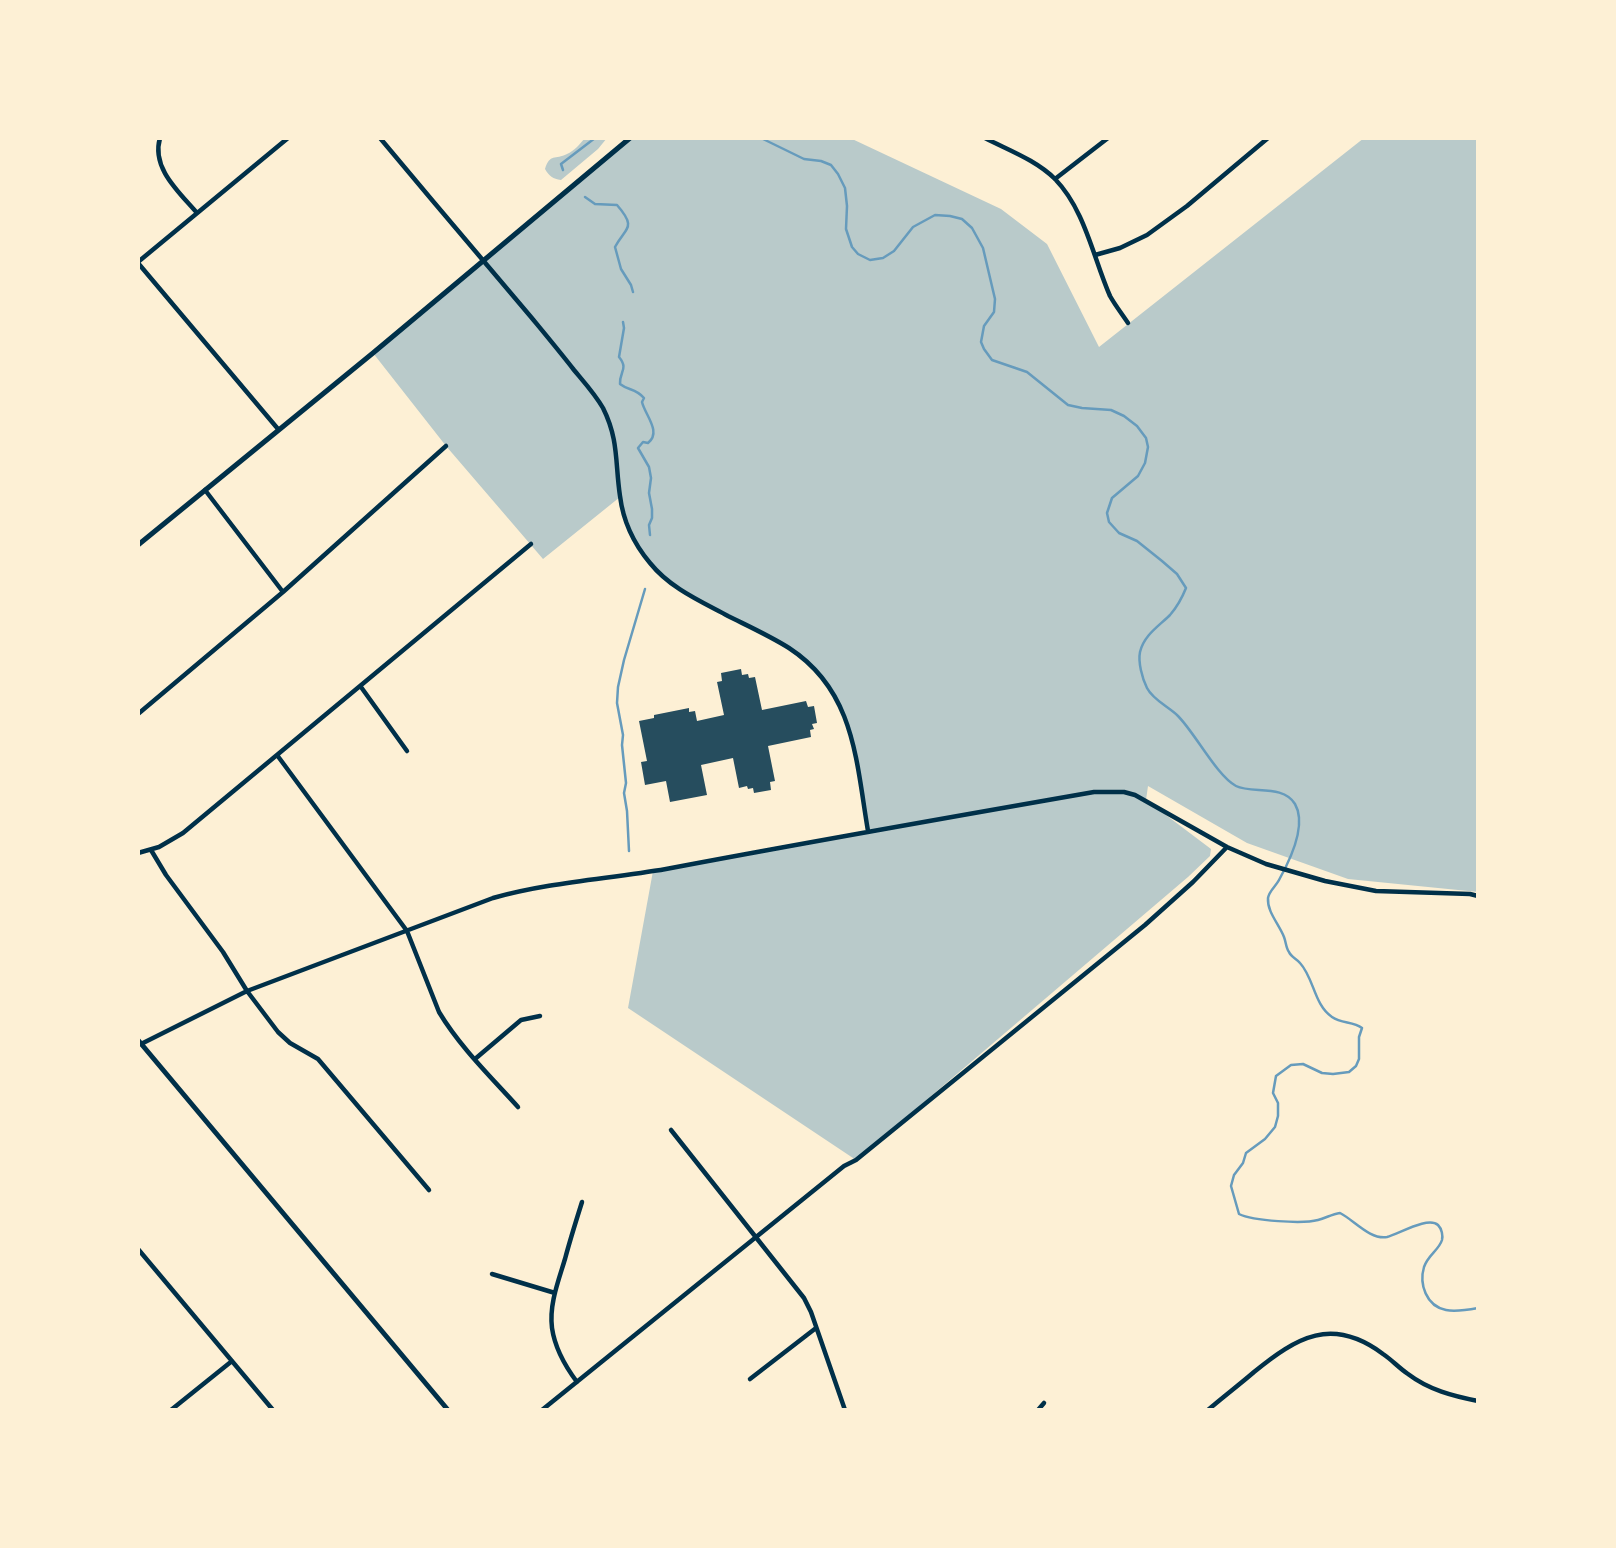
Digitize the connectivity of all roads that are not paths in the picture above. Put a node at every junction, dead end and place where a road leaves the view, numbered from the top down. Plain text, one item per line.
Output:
1 (160, 138) edge
2 (288, 138) edge
3 (380, 138) edge
4 (630, 138) edge
5 (985, 138) edge
6 (1108, 138) edge
7 (1268, 138) edge
8 (1055, 179) junction
9 (197, 213) junction
10 (1095, 255) junction
11 (483, 260) junction
12 (138, 263) edge
13 (1128, 323) dead end
14 (278, 429) junction
15 (446, 446) dead end
16 (204, 490) junction
17 (531, 544) dead end
18 (138, 545) edge
19 (283, 592) junction
20 (361, 687) junction
21 (138, 714) edge
22 (407, 751) dead end
23 (277, 755) junction
24 (868, 831) junction
25 (1227, 848) junction
26 (151, 850) junction
27 (138, 853) edge
28 (1478, 896) edge
29 (407, 931) junction
30 (247, 991) junction
31 (540, 1016) dead end
32 (140, 1042) edge
33 (475, 1059) junction
34 (518, 1107) dead end
35 (671, 1130) dead end
36 (429, 1190) dead end
37 (582, 1202) dead end
38 (755, 1237) junction
39 (138, 1249) edge
40 (492, 1274) dead end
41 (555, 1293) junction
42 (816, 1328) junction
43 (232, 1361) junction
44 (750, 1379) dead end
45 (577, 1382) junction
46 (1478, 1401) edge
47 (1044, 1403) dead end
48 (171, 1410) edge
49 (273, 1410) edge
50 (448, 1410) edge
51 (542, 1410) edge
52 (845, 1410) edge
53 (1038, 1410) edge
54 (1208, 1410) edge

1 - 9 street
2 - 9 street
3 - 11 street
4 - 11 street
5 - 8 street
6 - 8 street
7 - 10 street
8 - 10 street
9 - 12 street
10 - 13 street
11 - 14 street
11 - 24 street
12 - 14 street
14 - 16 street
15 - 19 street
16 - 18 street
16 - 19 street
17 - 20 street
19 - 21 street
20 - 22 street
20 - 23 street
23 - 26 street
23 - 29 street
24 - 25 street
24 - 29 street
25 - 28 street
25 - 38 street
26 - 27 street
26 - 30 street
29 - 30 street
29 - 33 street
30 - 32 street
30 - 36 street
31 - 33 street
32 - 50 street
33 - 34 street
35 - 38 street
37 - 41 street
38 - 42 street
38 - 45 street
39 - 43 street
40 - 41 street
41 - 45 street
42 - 44 street
42 - 52 street
43 - 48 street
43 - 49 street
45 - 51 street
46 - 54 street
47 - 53 street

